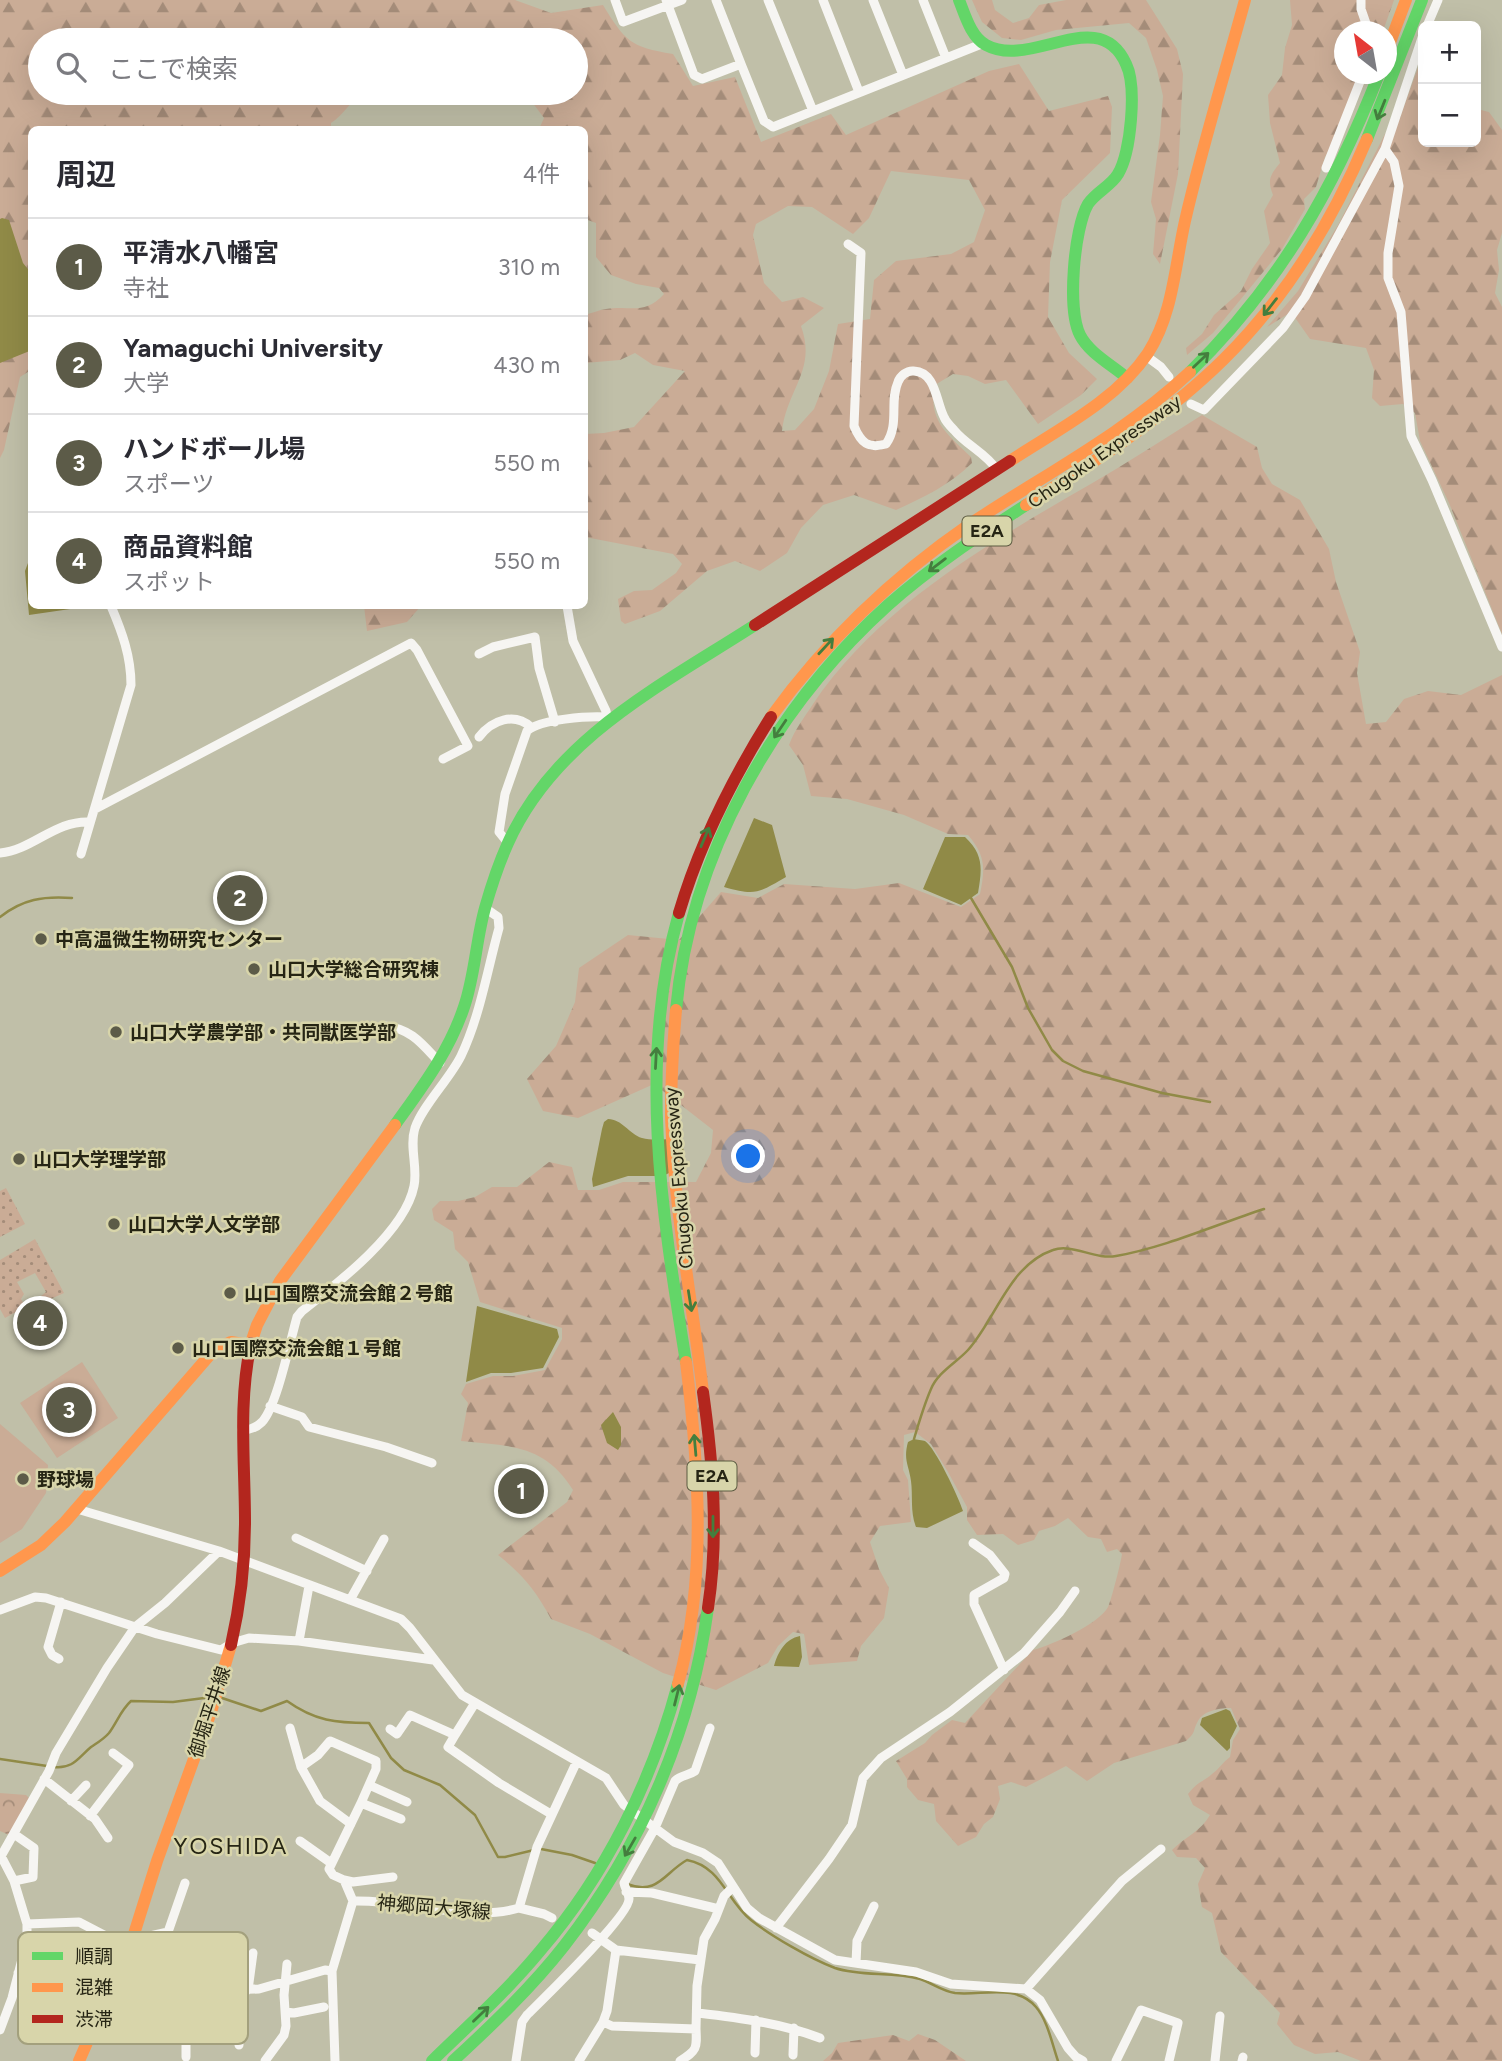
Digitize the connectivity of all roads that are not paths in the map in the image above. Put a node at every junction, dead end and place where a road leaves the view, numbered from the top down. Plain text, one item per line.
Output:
1 (615, 0) edge
2 (682, 0) edge
3 (716, 0) edge
4 (768, 0) edge
5 (823, 0) edge
6 (873, 0) edge
7 (923, 0) edge
8 (959, 0) edge
9 (1245, 0) edge
10 (1361, 0) edge
11 (1406, 0) edge
12 (1422, 0) edge
13 (1438, 0) edge
14 (667, 3) edge
15 (1365, 21) edge
16 (1429, 21) edge
17 (1397, 25) edge
18 (984, 43) junction
19 (1418, 49) edge
20 (946, 58) junction
21 (741, 64) junction
22 (903, 75) junction
23 (1359, 84) edge
24 (1375, 84) edge
25 (859, 92) junction
26 (813, 111) junction
27 (1385, 149) junction
28 (1326, 168) dead end
29 (848, 244) dead end
30 (1146, 356) junction
31 (1169, 377) dead end
32 (1127, 378) junction
33 (1191, 404) dead end
34 (997, 470) junction
35 (112, 609) edge
36 (568, 609) edge
37 (1502, 647) edge
38 (480, 654) dead end
39 (607, 718) junction
40 (555, 722) junction
41 (531, 727) junction
42 (479, 737) dead end
43 (443, 759) dead end
44 (95, 809) junction
45 (90, 822) junction
46 (508, 843) junction
47 (0, 853) edge
48 (81, 854) dead end
49 (485, 908) junction
50 (385, 1026) dead end
51 (440, 1063) junction
52 (250, 1345) junction
53 (270, 1406) junction
54 (243, 1430) junction
55 (432, 1463) dead end
56 (77, 1509) junction
57 (296, 1538) dead end
58 (384, 1539) dead end
59 (973, 1544) dead end
60 (219, 1551) junction
61 (243, 1561) junction
62 (0, 1571) edge
63 (367, 1571) junction
64 (309, 1586) junction
65 (1075, 1591) dead end
66 (350, 1600) junction
67 (61, 1602) junction
68 (0, 1610) edge
69 (135, 1627) junction
70 (299, 1641) junction
71 (232, 1643) junction
72 (60, 1659) dead end
73 (433, 1660) junction
74 (1004, 1670) junction
75 (475, 1703) junction
76 (289, 1728) dead end
77 (710, 1728) dead end
78 (390, 1729) dead end
79 (455, 1735) junction
80 (113, 1754) dead end
81 (577, 1761) junction
82 (301, 1766) junction
83 (46, 1775) junction
84 (86, 1784) dead end
85 (369, 1785) junction
86 (71, 1801) junction
87 (407, 1802) dead end
88 (361, 1803) junction
89 (551, 1814) junction
90 (90, 1816) junction
91 (401, 1819) dead end
92 (351, 1824) junction
93 (655, 1828) junction
94 (15, 1834) junction
95 (108, 1838) dead end
96 (300, 1841) dead end
97 (1161, 1849) dead end
98 (1, 1857) edge
99 (331, 1863) junction
100 (393, 1877) dead end
101 (344, 1880) junction
102 (14, 1881) junction
103 (185, 1883) dead end
104 (728, 1891) junction
105 (626, 1892) junction
106 (353, 1901) junction
107 (874, 1906) dead end
108 (519, 1908) junction
109 (719, 1909) junction
110 (552, 1918) dead end
111 (27, 1924) junction
112 (776, 1928) junction
113 (27, 1932) edge
114 (99, 1932) edge
115 (135, 1932) edge
116 (168, 1932) edge
117 (596, 1936) junction
118 (564, 1947) junction
119 (616, 1950) junction
120 (253, 1953) dead end
121 (700, 1960) junction
122 (856, 1963) junction
123 (286, 1964) dead end
124 (332, 1971) junction
125 (18, 1973) edge
126 (248, 1974) edge
127 (285, 1983) junction
128 (1026, 1989) junction
129 (248, 1990) edge
130 (324, 2007) dead end
131 (286, 2012) junction
132 (698, 2013) junction
133 (1220, 2016) dead end
134 (756, 2020) junction
135 (603, 2022) junction
136 (793, 2028) junction
137 (696, 2029) junction
138 (0, 2030) edge
139 (820, 2038) dead end
140 (87, 2044) edge
141 (755, 2053) dead end
142 (793, 2055) dead end
143 (434, 2059) edge
144 (79, 2061) edge
145 (265, 2061) edge
146 (335, 2061) edge
147 (453, 2061) edge
148 (467, 2061) edge
149 (516, 2061) edge
150 (579, 2061) edge
151 (680, 2061) edge
152 (1083, 2061) edge
153 (1116, 2061) edge
154 (1169, 2061) edge
155 (1215, 2061) edge

1 - 14 street
2 - 14 street
3 - 21 street
4 - 26 street
5 - 25 street
6 - 22 street
7 - 20 street
8 - 18 main road
9 - 30 main road, 御堀平井線
10 - 15 street
11 - 17 main road
12 -> 118 main road, Chugoku Expressway / E2A
13 - 16 street
14 - 21 street
18 - 20 street
18 - 32 main road
19 - 27 street
20 - 22 street
21 - 26 street
22 - 25 street
23 - 28 street
143 -> 24 main road, Chugoku Expressway / E2A
25 - 26 street
27 - 33 street
27 - 37 street
29 - 34 street
30 - 31 street
30 - 32 main road, 御堀平井線
32 - 34 main road, 御堀平井線
34 - 39 main road, 御堀平井線
35 - 44 street
36 - 39 street
38 - 40 street
39 - 40 street
39 - 46 main road, 御堀平井線
40 - 41 street
41 - 42 street
41 - 46 street
43 - 44 street
44 - 45 street
45 - 47 street
45 - 48 street
46 - 49 main road, 御堀平井線
49 - 51 main road, 御堀平井線
49 - 53 street
50 - 51 street
51 - 52 main road, 御堀平井線
52 - 54 main road, 御堀平井線
52 - 56 main road
53 - 54 street
53 - 55 street
54 - 61 main road, 御堀平井線
56 - 60 street
56 - 62 main road
57 - 63 street
58 - 63 street
59 - 74 street
60 - 61 street
60 - 69 street
61 - 64 street
61 - 71 main road, 御堀平井線
63 - 66 street
64 - 66 street
64 - 70 street
65 - 74 street
66 - 73 street
67 - 68 street
67 - 69 street
67 - 72 street
69 - 71 street
69 - 83 street
70 - 71 street
70 - 73 street
71 - 115 main road, 御堀平井線
73 - 75 street
74 - 112 street
75 - 79 street
75 - 81 street
76 - 82 street
77 - 93 street
78 - 79 street
79 - 89 street
80 - 90 street
81 - 89 street, 神郷岡大塚線
81 - 93 street
82 - 85 street
82 - 92 street
83 - 86 street
83 - 94 street
84 - 86 street
85 - 87 street
85 - 88 street
86 - 90 street
88 - 91 street
88 - 92 street
89 - 108 street, 神郷岡大塚線
90 - 95 street
92 - 99 street
93 - 104 street
93 - 105 street
94 - 98 street
94 - 102 street
96 - 99 street
97 - 128 street
98 - 102 street
99 - 101 street
100 - 101 street
101 - 106 street
102 - 111 street
103 - 116 street
104 - 109 street
104 - 112 street
105 - 109 street
105 - 117 street
106 - 108 street, 神郷岡大塚線
106 - 124 street, 神郷岡大塚線
107 - 122 street
108 - 110 street
109 - 121 street
111 - 113 street
111 - 114 street
112 - 122 street
117 - 119 street
117 - 149 street
118 - 147 main road, Chugoku Expressway / E2A
118 - 148 main road
119 - 121 street
119 - 135 street
120 - 126 street
121 - 132 street
122 - 128 street
123 - 127 street
124 - 127 street
124 - 146 street, 神郷岡大塚線
125 - 138 street
127 - 129 street
127 - 131 street
128 - 152 street
130 - 131 street
131 - 145 street
132 - 134 street
132 - 137 street
133 - 155 street
134 - 136 street
134 - 141 street
135 - 137 street
135 - 150 street
136 - 139 street
136 - 142 street
137 - 151 street
140 - 144 main road, 御堀平井線
153 - 154 street

